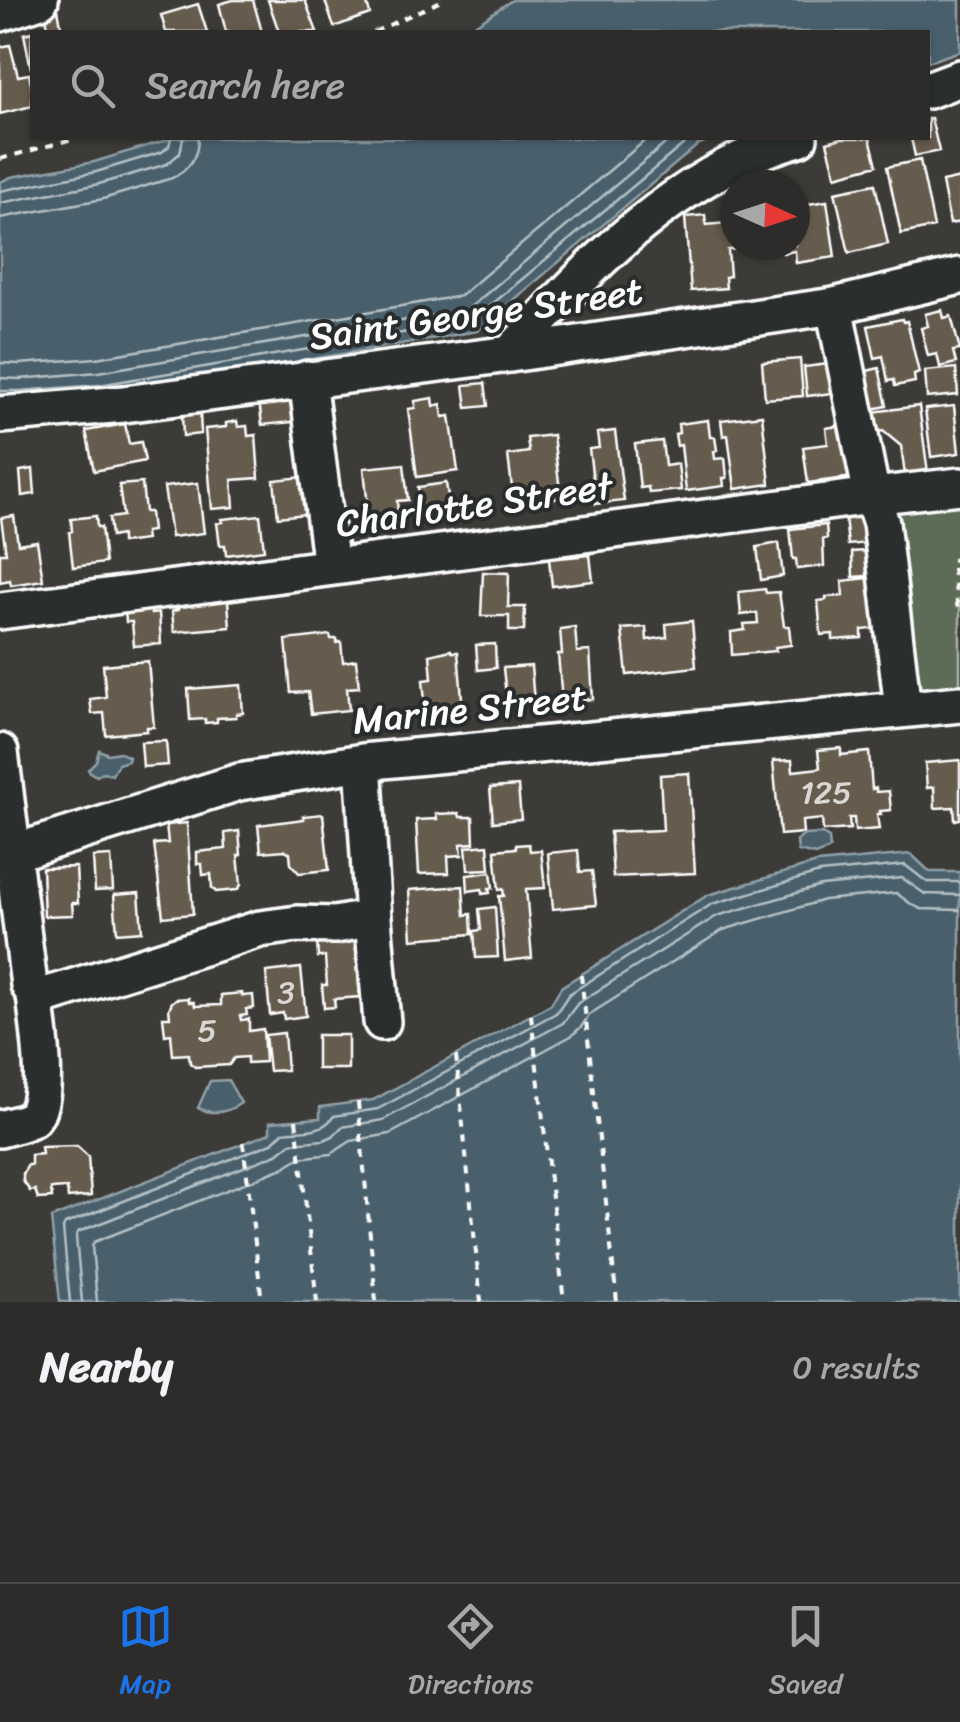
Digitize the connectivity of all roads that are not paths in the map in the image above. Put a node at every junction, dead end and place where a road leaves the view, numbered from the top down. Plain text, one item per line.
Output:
1 (40, 0) edge
2 (0, 13) edge
3 (960, 78) edge
4 (930, 89) edge
5 (793, 140) edge
6 (960, 276) edge
7 (834, 306) junction
8 (510, 354) junction
9 (307, 379) junction
10 (0, 415) edge
11 (960, 486) edge
12 (872, 496) junction
13 (332, 567) junction
14 (0, 611) edge
15 (960, 704) edge
16 (903, 709) junction
17 (0, 752) edge
18 (363, 762) junction
19 (6, 855) edge
20 (373, 918) junction
21 (34, 994) junction
22 (382, 1022) dead end
23 (0, 1129) edge

1 - 2 street
3 - 4 street
5 - 8 street
6 - 7 street, Saint George Street
7 - 8 street, Saint George Street
7 - 12 street
8 - 9 street, Saint George Street
9 - 10 street, Saint George Street
9 - 13 street
11 - 12 street, Charlotte Street
12 - 13 street, Charlotte Street
12 - 16 street
13 - 14 street, Charlotte Street
15 - 16 street, Marine Street
16 - 18 street, Marine Street
17 - 19 street
18 - 19 street, Marine Street
18 - 20 street
19 - 21 street
20 - 21 street
20 - 22 street
21 - 23 street

